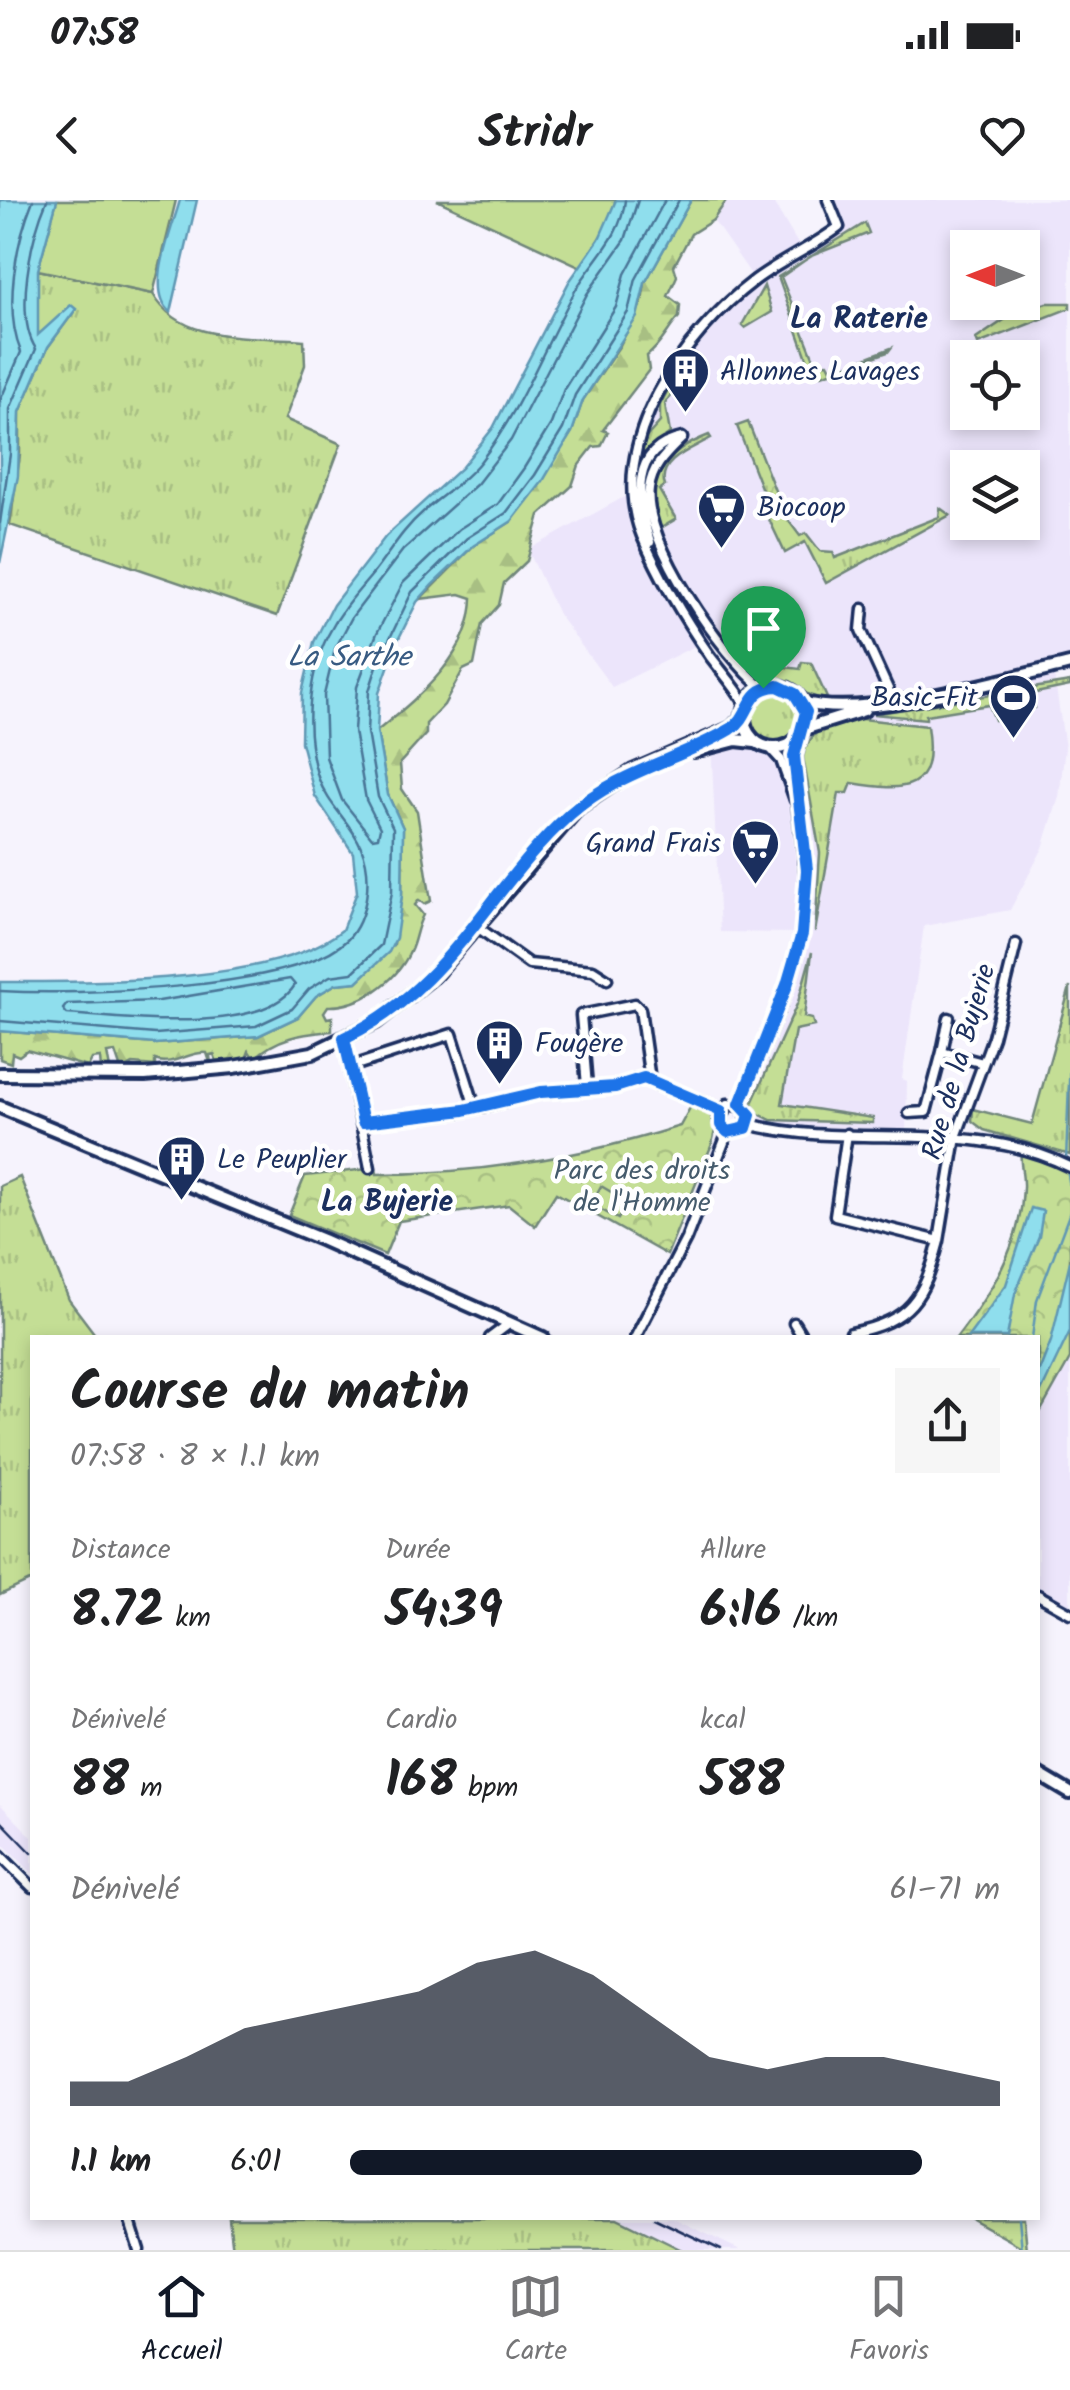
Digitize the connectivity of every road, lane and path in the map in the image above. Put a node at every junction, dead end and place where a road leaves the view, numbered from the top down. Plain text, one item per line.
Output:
1 (828, 200) edge
2 (650, 542) dead end
3 (863, 609) dead end
4 (1070, 664) edge
5 (763, 688) junction
6 (908, 698) junction
7 (893, 700) junction
8 (802, 702) junction
9 (745, 710) junction
10 (801, 733) junction
11 (757, 743) junction
12 (770, 748) junction
13 (664, 758) junction
14 (803, 823) junction
15 (476, 926) junction
16 (1016, 944) dead end
17 (607, 980) dead end
18 (949, 1018) dead end
19 (344, 1038) junction
20 (942, 1052) junction
21 (983, 1063) junction
22 (353, 1066) junction
23 (0, 1074) edge
24 (650, 1080) junction
25 (588, 1086) junction
26 (740, 1104) junction
27 (0, 1106) edge
28 (475, 1107) junction
29 (721, 1111) junction
30 (910, 1113) dead end
31 (363, 1122) junction
32 (748, 1124) junction
33 (728, 1132) junction
34 (848, 1134) junction
35 (956, 1137) junction
36 (1070, 1167) edge
37 (370, 1168) dead end
38 (939, 1241) junction
39 (510, 1323) junction
40 (794, 1323) dead end
41 (850, 1333) dead end
42 (494, 1335) edge
43 (536, 1335) edge
44 (637, 1335) edge
45 (801, 1335) edge
46 (1040, 1596) edge
47 (1070, 1613) edge
48 (1040, 1775) edge
49 (1070, 1793) edge
50 (0, 1855) edge
51 (30, 1885) edge
52 (130, 2220) edge
53 (139, 2250) edge

1 - 9 street
2 - 5 street
3 - 7 street
4 - 6 street
5 - 8 street
5 - 9 street
6 - 7 street
6 - 10 street
7 - 8 street
8 - 10 street
9 - 11 street
9 - 13 street
10 - 12 street
10 - 14 street
11 - 12 street
11 - 13 street
12 - 14 street
13 - 15 street
14 - 26 street
15 - 17 street
15 - 19 street
16 - 21 street, Rue de la Bujerie
18 - 20 street
19 - 22 street
19 - 23 street
20 - 21 street
20 - 30 street
21 - 35 street, Rue de la Bujerie
22 - 28 street
22 - 31 street
24 - 25 street
24 - 25 street
24 - 29 street
25 - 28 street
26 - 29 street
26 - 32 street
27 - 39 street
28 - 31 street
29 - 33 street
31 - 37 street
32 - 33 street
32 - 34 street
33 - 44 street
34 - 35 street
34 - 38 street
35 - 36 street
35 - 38 street, Rue de la Bujerie
38 - 41 street, Rue de la Bujerie
39 - 42 street
39 - 43 street
40 - 45 street
46 - 47 street
48 - 49 street
50 - 51 street
52 - 53 street

